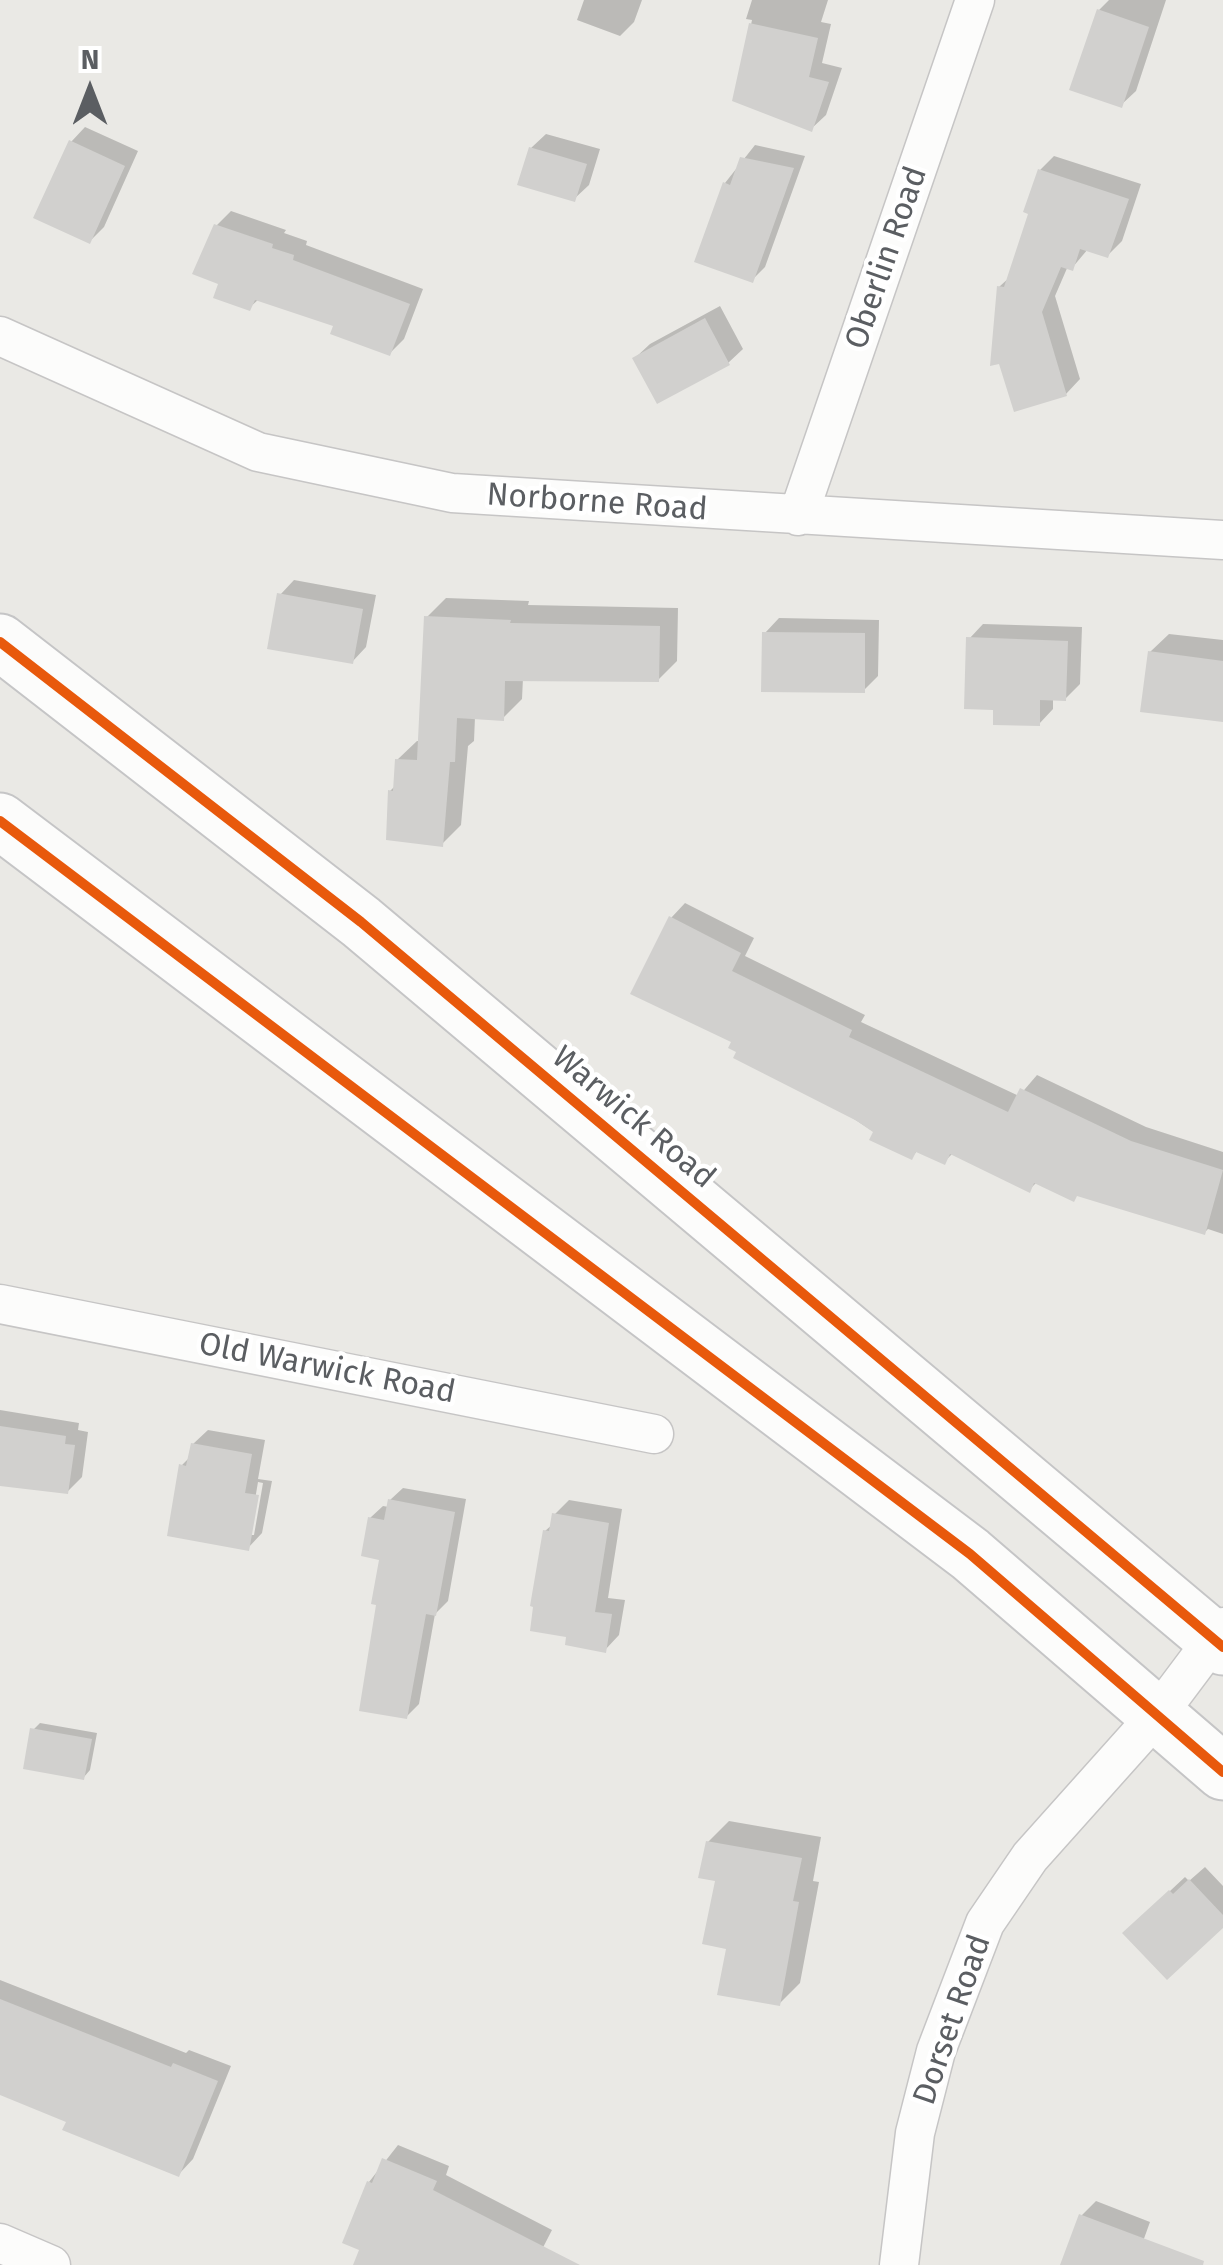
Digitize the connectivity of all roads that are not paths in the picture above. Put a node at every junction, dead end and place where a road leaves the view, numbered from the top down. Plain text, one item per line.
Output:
1 (975, 0) edge
2 (0, 336) edge
3 (798, 516) junction
4 (1223, 540) edge
5 (0, 642) edge
6 (0, 821) edge
7 (0, 1304) edge
8 (654, 1434) dead end
9 (1220, 1638) edge
10 (1156, 1714) junction
11 (1223, 1772) edge
12 (0, 2243) edge
13 (52, 2265) edge
14 (898, 2265) edge

1 - 3 street, Oberlin Road
2 - 3 street, Norborne Road
3 - 4 street, Norborne Road
5 - 9 main road, Warwick Road
6 - 10 main road
7 - 8 street, Old Warwick Road
9 - 10 street, Dorset Road
10 - 11 main road
10 - 14 street, Dorset Road
12 - 13 street

